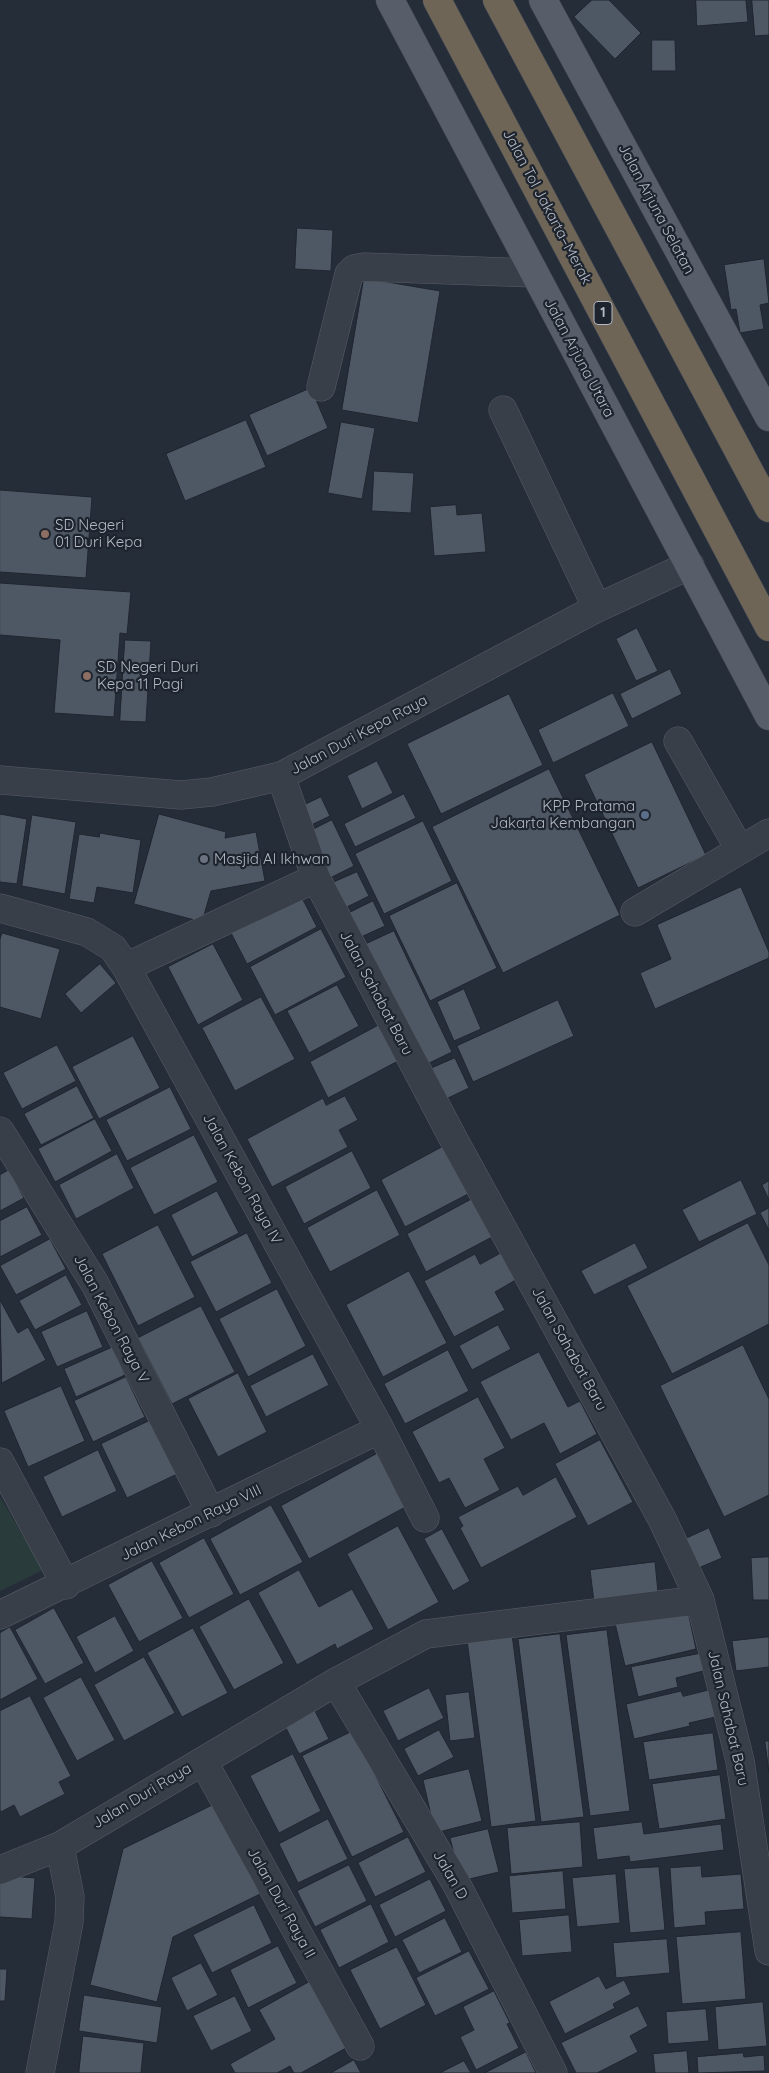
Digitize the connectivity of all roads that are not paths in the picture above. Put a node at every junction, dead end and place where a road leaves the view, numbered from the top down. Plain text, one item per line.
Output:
1 (390, 0) edge
2 (437, 0) edge
3 (497, 0) edge
4 (543, 0) edge
5 (534, 273) junction
6 (321, 387) dead end
7 (503, 410) dead end
8 (769, 418) edge
9 (769, 508) edge
10 (690, 565) junction
11 (597, 608) junction
12 (769, 627) edge
13 (769, 716) edge
14 (678, 741) dead end
15 (0, 780) edge
16 (283, 783) junction
17 (769, 833) edge
18 (740, 850) junction
19 (316, 878) junction
20 (0, 908) edge
21 (635, 912) dead end
22 (126, 968) junction
23 (0, 1131) edge
24 (380, 1429) junction
25 (0, 1462) edge
26 (211, 1512) junction
27 (425, 1518) dead end
28 (66, 1585) junction
29 (700, 1600) junction
30 (0, 1615) edge
31 (336, 1682) junction
32 (203, 1761) junction
33 (60, 1846) junction
34 (0, 1870) edge
35 (769, 1951) edge
36 (360, 2046) dead end
37 (40, 2073) edge
38 (553, 2073) edge

1 - 5 main road, Jalan Arjuna Utara
2 - 12 highway, Jalan Tol Jakarta–Merak / 1
3 - 9 highway
4 - 8 main road, Jalan Arjuna Selatan
5 - 6 street
5 - 10 main road, Jalan Arjuna Utara
7 - 11 street
10 - 11 street, Jalan Duri Kepa Raya
10 - 13 main road, Jalan Arjuna Utara
11 - 16 street, Jalan Duri Kepa Raya
14 - 18 street
15 - 16 street, Jalan Duri Kepa Raya
16 - 19 street, Jalan Sahabat Baru
17 - 18 street
18 - 21 street
19 - 22 street
19 - 29 street, Jalan Sahabat Baru
20 - 22 street, Jalan Kebon Raya IV
22 - 24 street, Jalan Kebon Raya IV
23 - 26 street, Jalan Kebon Raya V
24 - 26 street, Jalan Kebon Raya VIII
24 - 27 street, Jalan Kebon Raya IV
25 - 28 street
26 - 28 street, Jalan Kebon Raya VIII
28 - 30 street, Jalan Kebon Raya VIII
29 - 31 street, Jalan Duri Raya
29 - 35 street, Jalan Sahabat Baru
31 - 32 street, Jalan Duri Raya
31 - 38 street, Jalan D
32 - 33 street, Jalan Duri Raya
32 - 36 street, Jalan Duri Raya II
33 - 34 street, Jalan Duri Raya
33 - 37 street

